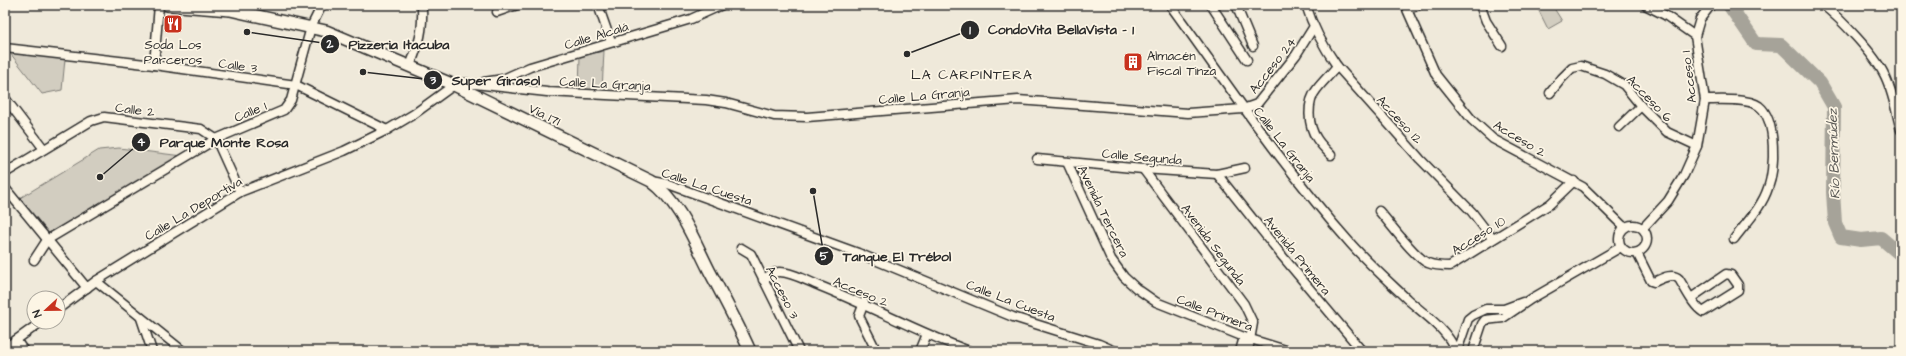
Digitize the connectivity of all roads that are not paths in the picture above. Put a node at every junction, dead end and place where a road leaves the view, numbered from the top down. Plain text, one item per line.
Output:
1 (159, 5) edge
2 (167, 5) edge
3 (322, 5) edge
4 (422, 5) edge
5 (517, 5) edge
6 (598, 5) edge
7 (722, 5) edge
8 (1170, 5) edge
9 (1211, 5) edge
10 (1236, 5) edge
11 (1306, 5) edge
12 (1419, 5) edge
13 (1480, 5) edge
14 (1645, 5) edge
15 (1711, 5) edge
16 (1823, 5) edge
17 (230, 7) edge
18 (1406, 7) edge
19 (497, 12) dead end
20 (311, 27) junction
21 (1313, 28) junction
22 (1248, 34) junction
23 (1695, 36) junction
24 (611, 42) junction
25 (1237, 42) junction
26 (1254, 46) dead end
27 (1502, 46) dead end
28 (5, 48) edge
29 (1248, 60) dead end
30 (154, 65) junction
31 (410, 66) junction
32 (1337, 66) junction
33 (517, 72) junction
34 (296, 84) junction
35 (475, 84) junction
36 (454, 85) junction
37 (518, 89) junction
38 (1550, 93) dead end
39 (5, 98) edge
40 (1705, 100) junction
41 (1640, 106) junction
42 (1243, 109) junction
43 (1620, 127) dead end
44 (387, 130) junction
45 (1901, 130) edge
46 (216, 139) junction
47 (1697, 146) junction
48 (44, 148) junction
49 (1331, 155) dead end
50 (1037, 159) dead end
51 (1067, 162) junction
52 (1245, 168) dead end
53 (1142, 169) junction
54 (5, 173) edge
55 (1218, 174) junction
56 (651, 181) junction
57 (1574, 181) junction
58 (5, 188) edge
59 (240, 192) junction
60 (1379, 211) dead end
61 (1624, 227) junction
62 (1643, 228) junction
63 (1492, 238) junction
64 (1734, 239) dead end
65 (47, 240) junction
66 (1621, 247) junction
67 (741, 248) dead end
68 (1637, 253) junction
69 (34, 260) dead end
70 (763, 280) junction
71 (96, 282) junction
72 (87, 288) junction
73 (1136, 288) joint
74 (1692, 298) junction
75 (1531, 299) junction
76 (66, 303) edge
77 (864, 303) junction
78 (141, 317) junction
79 (30, 330) edge
80 (927, 334) junction
81 (1248, 338) junction
82 (16, 340) junction
83 (874, 346) dead end
84 (5, 348) edge
85 (24, 351) edge
86 (152, 351) edge
87 (183, 351) edge
88 (750, 351) edge
89 (799, 351) edge
90 (920, 351) edge
91 (969, 351) edge
92 (1115, 351) edge
93 (1240, 351) edge
94 (1248, 351) edge
95 (1289, 351) edge
96 (1362, 351) edge
97 (1457, 351) edge
98 (1473, 351) edge

1 - 30 street
2 - 17 main road, Vía 171
3 - 20 street, Calle 1
4 - 31 street
5 - 19 street
6 - 24 street
7 - 24 street, Calle Alcalá
8 - 42 street
9 - 25 street
10 - 22 street
11 - 21 street, Acceso 12
12 - 18 street
13 - 27 street
14 - 23 street
15 - 23 street, Acceso 1
16 - 45 street
17 - 20 main road, Vía 171
18 - 57 street, Acceso 2
20 - 31 main road, Vía 171
20 - 34 street, Calle 1
21 - 32 street, Acceso 12
21 - 42 street, Acceso 24
22 - 25 street
22 - 26 street
23 - 40 street, Acceso 1
24 - 33 street, Calle Alcalá
25 - 29 street
28 - 30 street, Calle 3
30 - 34 street, Calle 3
31 - 36 main road, Vía 171
32 - 49 street
32 - 63 street, Acceso 12
33 - 35 street, Calle Alcalá
33 - 37 street
34 - 44 street, Calle 3
34 - 46 street, Calle 1
35 - 36 street, Calle La Granja
35 - 37 street, Calle La Granja
36 - 44 street, Calle La Deportiva
36 - 56 main road, Vía 171
37 - 42 street, Calle La Granja
38 - 41 street, Acceso 6
39 - 48 street
40 - 47 street, Acceso 1
40 - 64 street
41 - 43 street
41 - 47 street, Acceso 6
42 - 97 street, Calle La Granja
44 - 59 street, Calle La Deportiva
46 - 48 street, Calle 2
46 - 59 street
46 - 65 street, Calle 1
47 - 62 street, Acceso 1
48 - 54 street, Calle 2
50 - 51 street, Calle Segunda
51 - 53 street, Calle Segunda
51 - 73 street, Avenida Tercera
52 - 55 street, Calle Segunda
53 - 55 street, Calle Segunda
53 - 81 street, Avenida Segunda
55 - 96 street, Avenida Primera
56 - 88 main road, Vía 171
56 - 92 street, Calle La Cuesta
57 - 61 street, Acceso 2
57 - 63 street, Acceso 10
58 - 65 street
59 - 71 street, Calle La Deportiva
60 - 63 street, Acceso 10
61 - 62 street
61 - 66 street
62 - 68 street
65 - 69 street
65 - 72 street
66 - 68 street
66 - 75 street
67 - 70 street, Acceso 3
68 - 74 street
70 - 77 street, Acceso 2
70 - 89 street, Acceso 3
71 - 72 street, Calle La Deportiva
71 - 78 street
72 - 76 street, Calle La Deportiva
73 - 81 street, Calle Primera
74 - 74 street
75 - 97 street
75 - 98 street
77 - 80 street, Acceso 2
77 - 83 street
78 - 86 street
78 - 87 street
79 - 82 street
80 - 90 street
80 - 91 street, Acceso 2
81 - 93 street
81 - 94 street
81 - 95 street, Calle Primera
82 - 84 street
82 - 85 street

